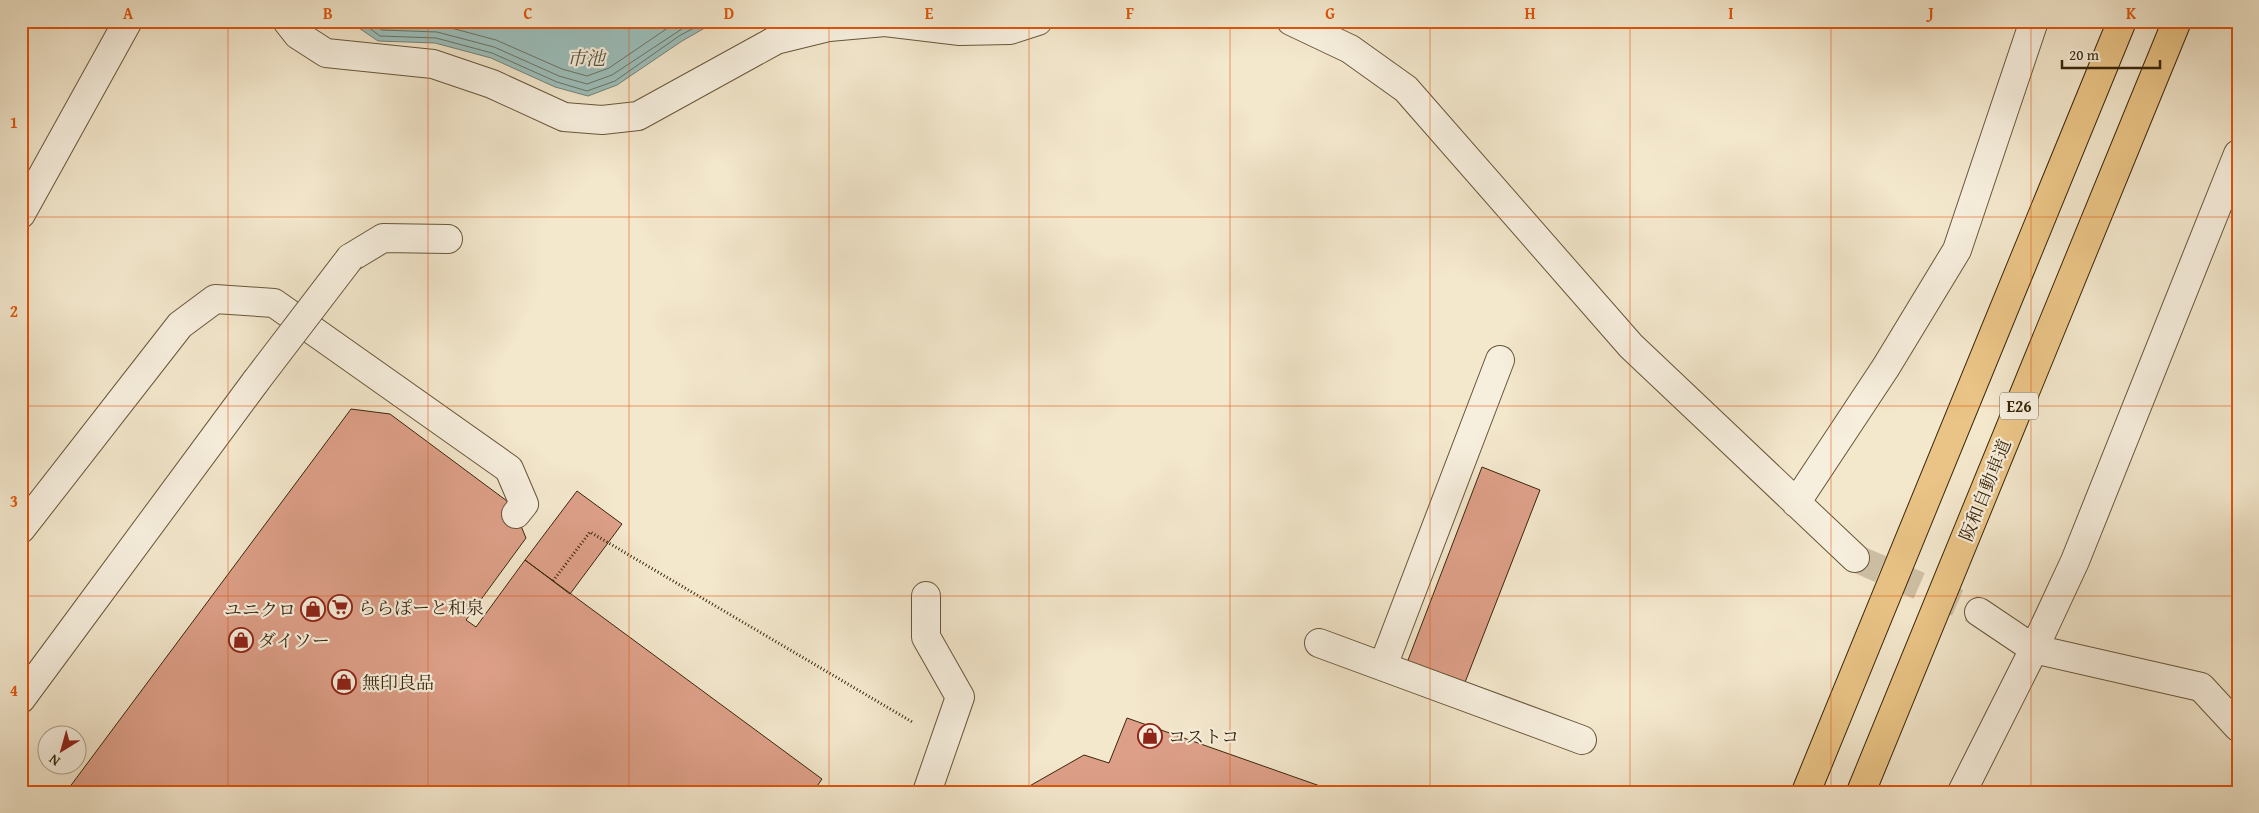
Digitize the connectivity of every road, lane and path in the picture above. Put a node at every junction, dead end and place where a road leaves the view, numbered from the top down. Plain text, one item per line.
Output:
1 (128, 21) edge
2 (287, 21) edge
3 (1038, 21) edge
4 (1291, 21) edge
5 (2034, 21) edge
6 (2122, 21) edge
7 (2178, 21) edge
8 (2238, 154) edge
9 (21, 214) edge
10 (448, 239) dead end
11 (1500, 360) dead end
12 (1796, 503) junction
13 (516, 514) dead end
14 (21, 529) edge
15 (1855, 558) tunnel mouth
16 (554, 581) dead end
17 (926, 596) dead end
18 (1979, 612) tunnel mouth
19 (1319, 643) dead end
20 (2034, 649) junction
21 (1383, 666) junction
22 (21, 699) edge
23 (914, 723) dead end
24 (2238, 728) edge
25 (1582, 740) dead end
26 (927, 792) edge
27 (1806, 792) edge
28 (1861, 792) edge
29 (1962, 792) edge

1 - 9 street
2 - 3 street
4 - 12 street
5 - 12 street
6 - 27 highway
7 - 28 highway, 阪和自動車道 / E26
8 - 20 street
10 - 22 street, bridge
11 - 21 street
12 - 15 street
13 - 14 street
16 - 23 path
17 - 26 street
18 - 20 street
19 - 21 street
20 - 24 street
20 - 29 street
21 - 25 street

